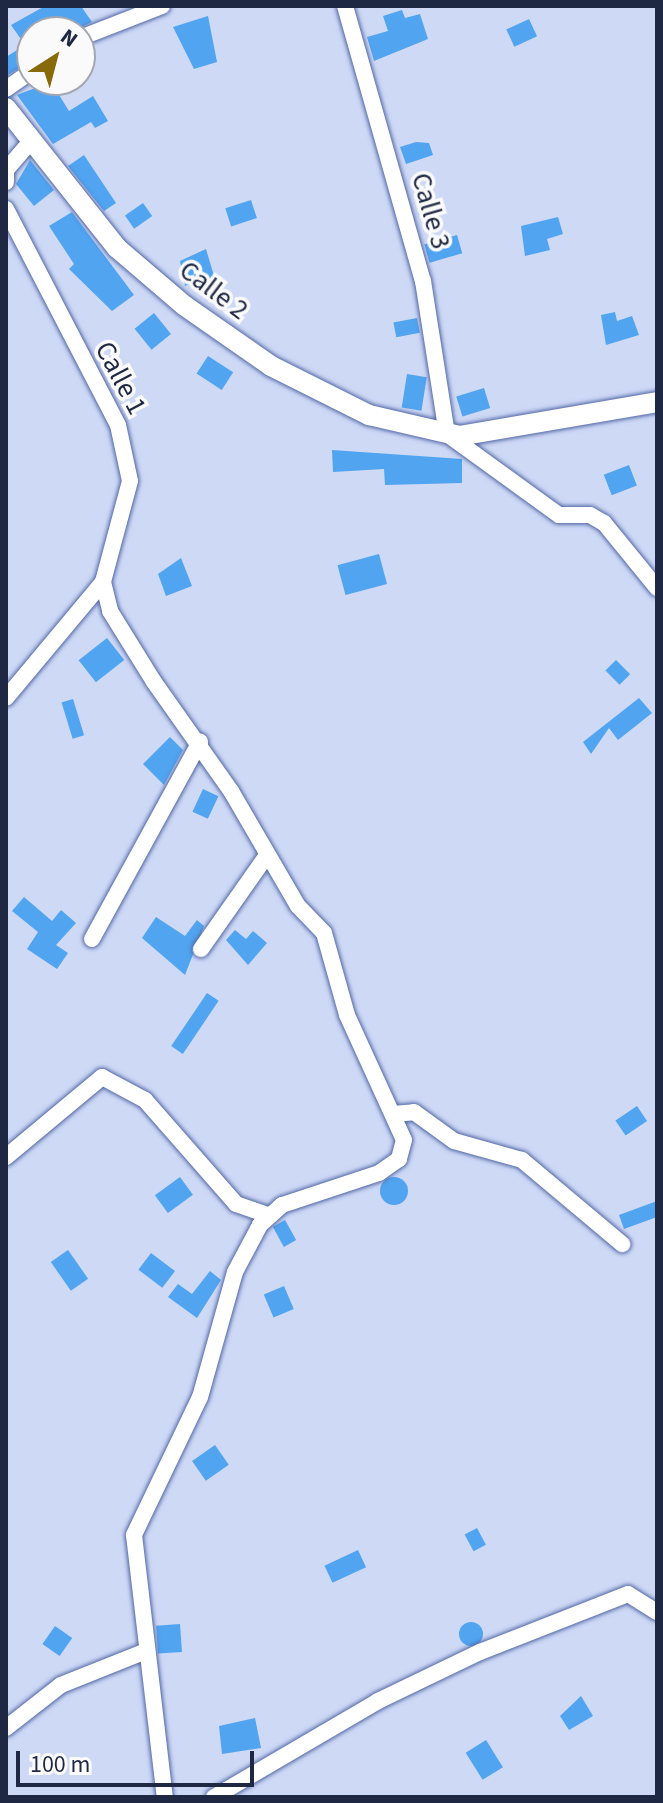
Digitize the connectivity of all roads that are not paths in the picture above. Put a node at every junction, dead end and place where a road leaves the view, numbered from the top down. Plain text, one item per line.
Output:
1 (162, 6) edge
2 (345, 6) edge
3 (96, 32) edge
4 (6, 108) edge
5 (31, 141) junction
6 (6, 182) edge
7 (6, 209) edge
8 (657, 402) edge
9 (447, 434) junction
10 (103, 582) junction
11 (657, 588) edge
12 (6, 698) edge
13 (200, 742) junction
14 (267, 855) junction
15 (92, 939) dead end
16 (201, 949) dead end
17 (393, 1114) junction
18 (6, 1157) edge
19 (270, 1216) junction
20 (622, 1244) dead end
21 (657, 1612) edge
22 (146, 1651) junction
23 (6, 1728) edge
24 (168, 1796) edge
25 (214, 1797) edge

1 - 3 street
2 - 9 street, Calle 3
4 - 5 main road, Calle 2
5 - 6 street
5 - 9 main road, Calle 2
7 - 10 street, Calle 1
8 - 9 main road
9 - 11 street
10 - 12 street
10 - 13 street
13 - 14 street
13 - 15 street
14 - 16 street
14 - 17 street
17 - 19 street
17 - 20 street
18 - 19 street
19 - 22 street
21 - 25 street
22 - 23 street
22 - 24 street

